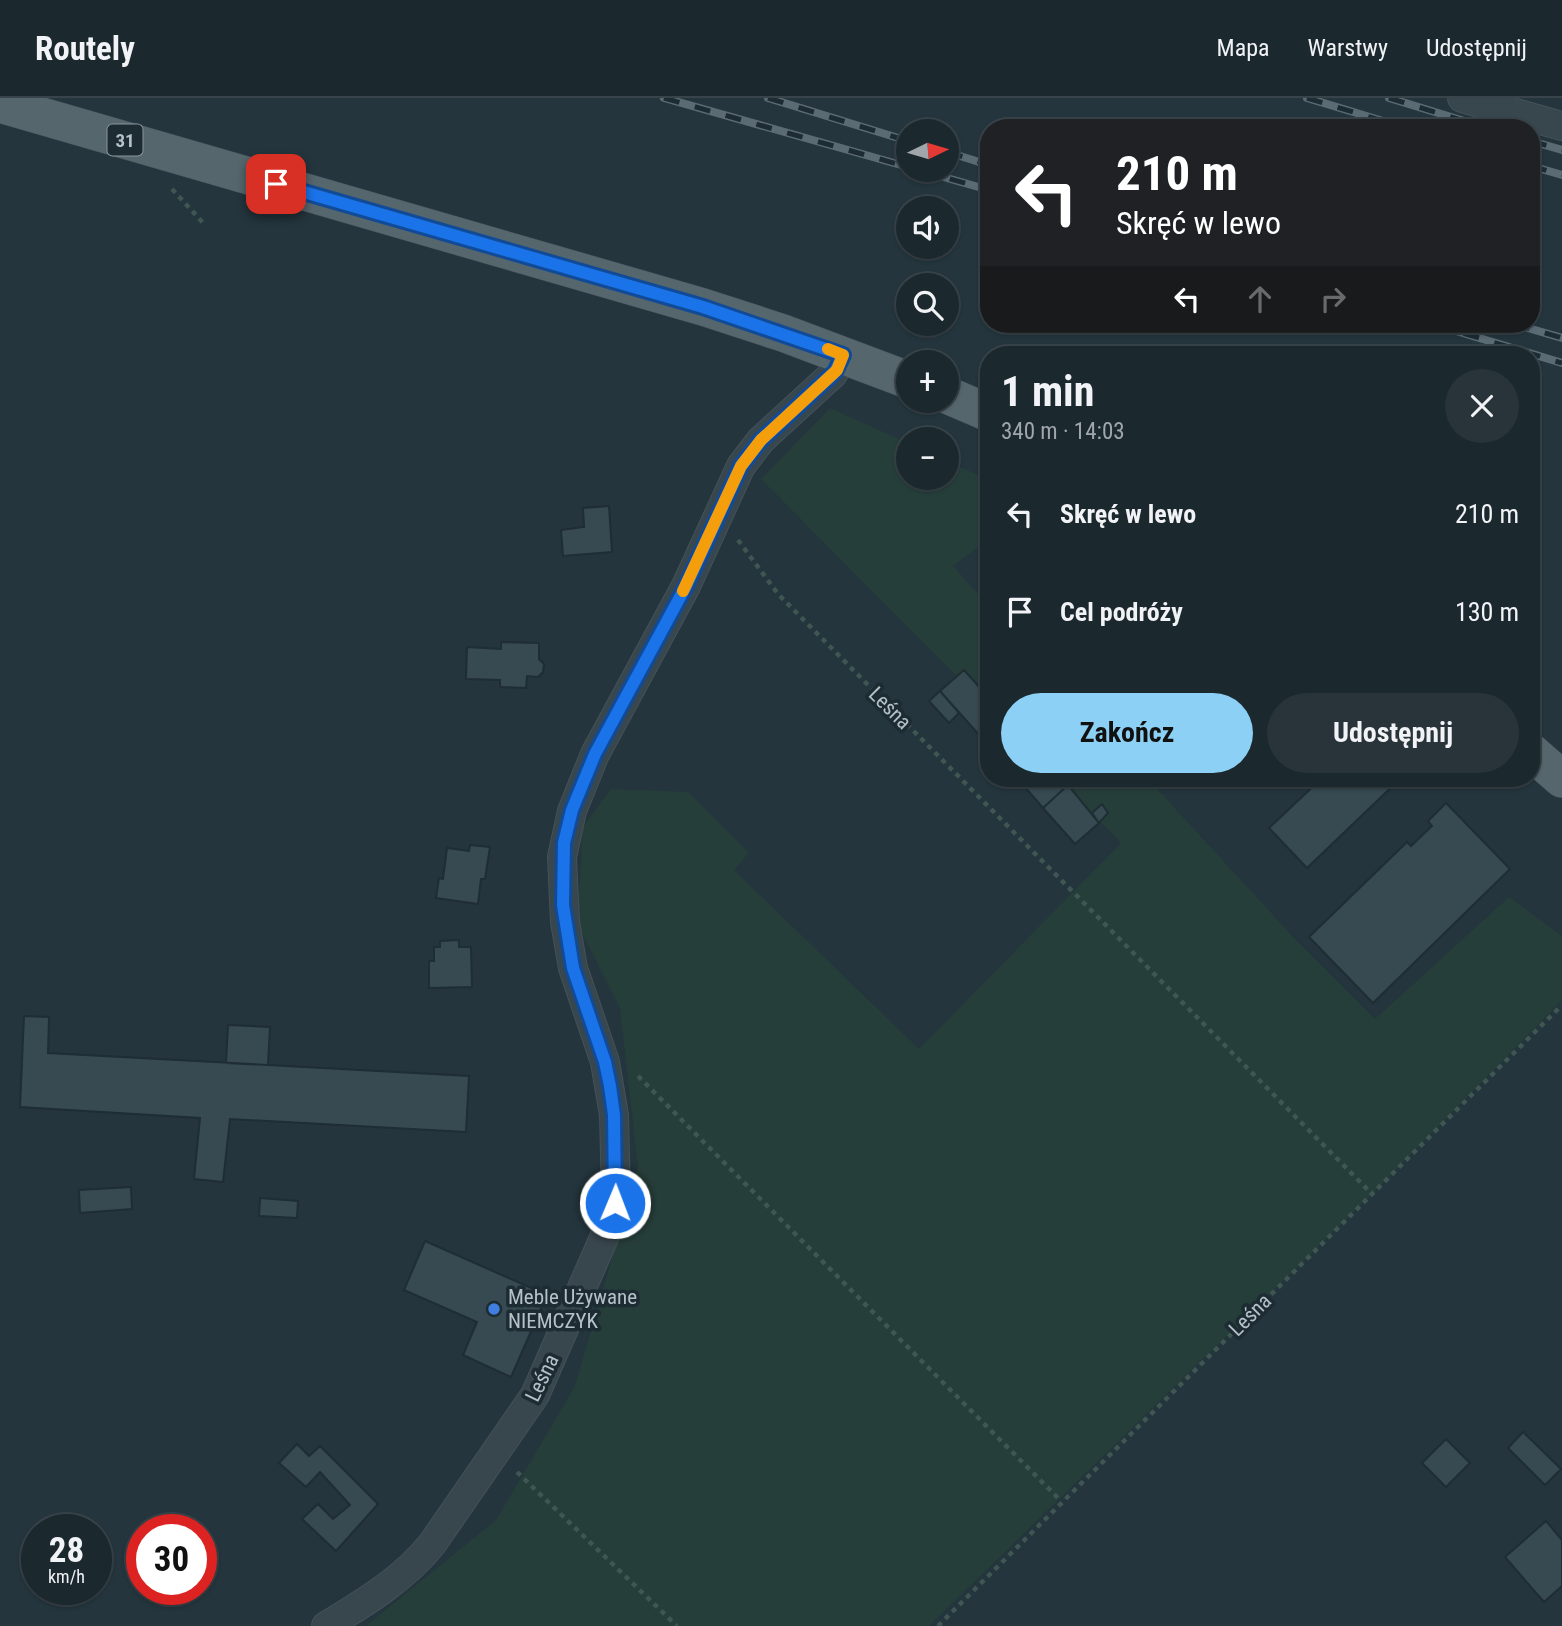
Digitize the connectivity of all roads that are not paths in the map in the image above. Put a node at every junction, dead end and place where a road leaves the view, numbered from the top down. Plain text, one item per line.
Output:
1 (1462, 98) edge
2 (0, 104) edge
3 (1540, 119) edge
4 (1540, 119) edge
5 (1562, 125) edge
6 (843, 355) junction
7 (896, 375) edge
8 (959, 400) edge
9 (980, 409) edge
10 (1540, 760) edge
11 (1562, 779) edge
12 (326, 1626) edge

1 - 4 street
2 - 6 main road, 31
3 - 5 street
6 - 7 main road, 31
6 - 12 street, Leśna
8 - 9 main road
10 - 11 main road

